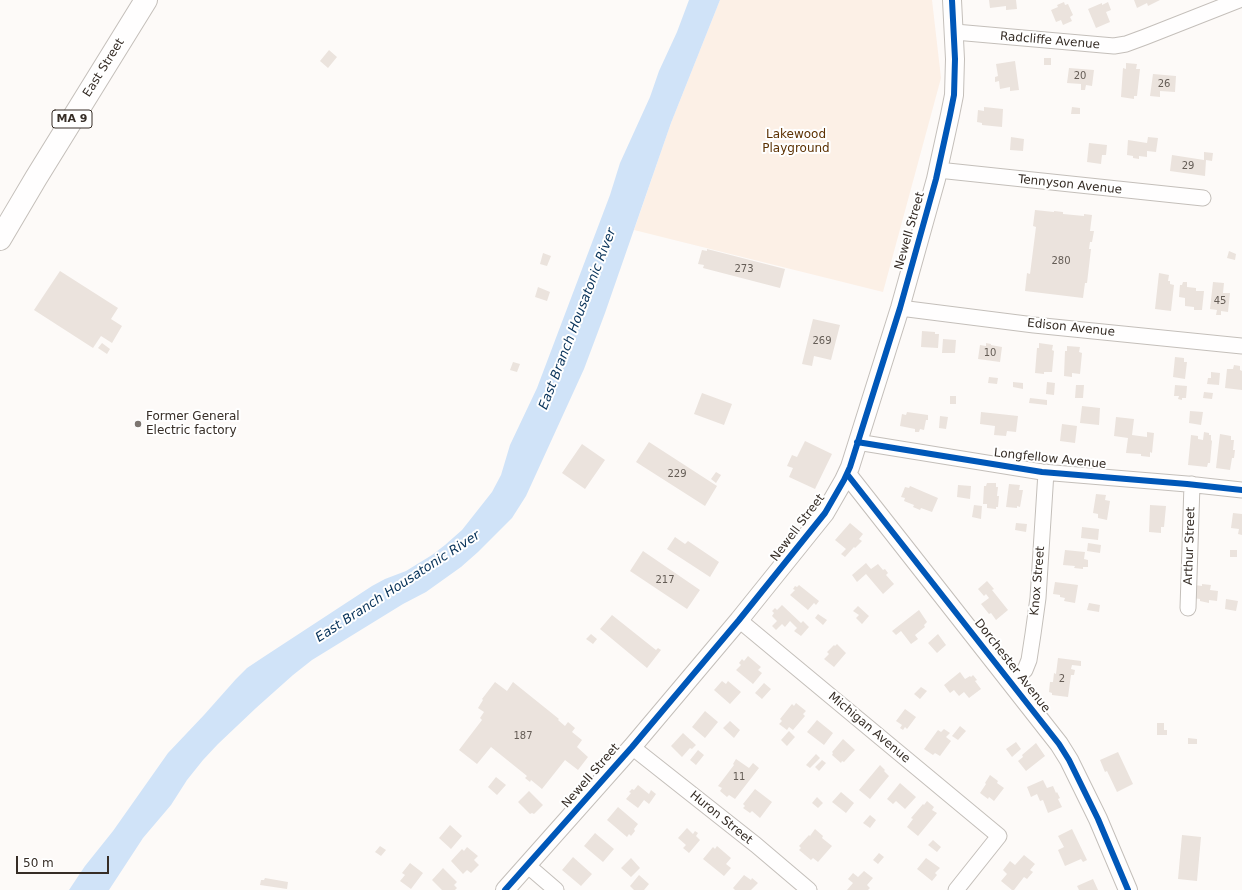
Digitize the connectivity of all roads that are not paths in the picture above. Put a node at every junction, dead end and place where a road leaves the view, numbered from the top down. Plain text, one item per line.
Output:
1 (146, 0) edge
2 (952, 0) edge
3 (1239, 0) edge
4 (955, 32) junction
5 (938, 170) junction
6 (1203, 198) dead end
7 (0, 239) edge
8 (900, 308) junction
9 (1242, 346) edge
10 (857, 442) junction
11 (1046, 472) junction
12 (847, 474) junction
13 (1192, 484) junction
14 (1242, 490) edge
15 (1188, 608) dead end
16 (739, 620) junction
17 (1011, 682) junction
18 (632, 746) junction
19 (527, 865) junction
20 (505, 890) edge
21 (556, 890) edge
22 (810, 890) edge
23 (956, 890) edge
24 (1128, 890) edge

1 - 7 highway, East Street / MA 9
2 - 4 street, Newell Street
3 - 4 street, Radcliffe Avenue
4 - 5 street, Newell Street
5 - 6 street, Tennyson Avenue
5 - 8 street, Newell Street
8 - 9 street, Edison Avenue
8 - 10 street, Newell Street
10 - 11 street, Longfellow Avenue
10 - 12 street, Newell Street
11 - 13 street, Longfellow Avenue
11 - 17 street, Knox Street
12 - 16 street, Newell Street
12 - 17 street, Dorchester Avenue
13 - 14 street, Longfellow Avenue
13 - 15 street, Arthur Street
16 - 18 street, Newell Street
16 - 23 street, Michigan Avenue
17 - 24 street, Dorchester Avenue
18 - 19 street, Newell Street
18 - 22 street, Huron Street
19 - 20 street, Newell Street
19 - 21 street

